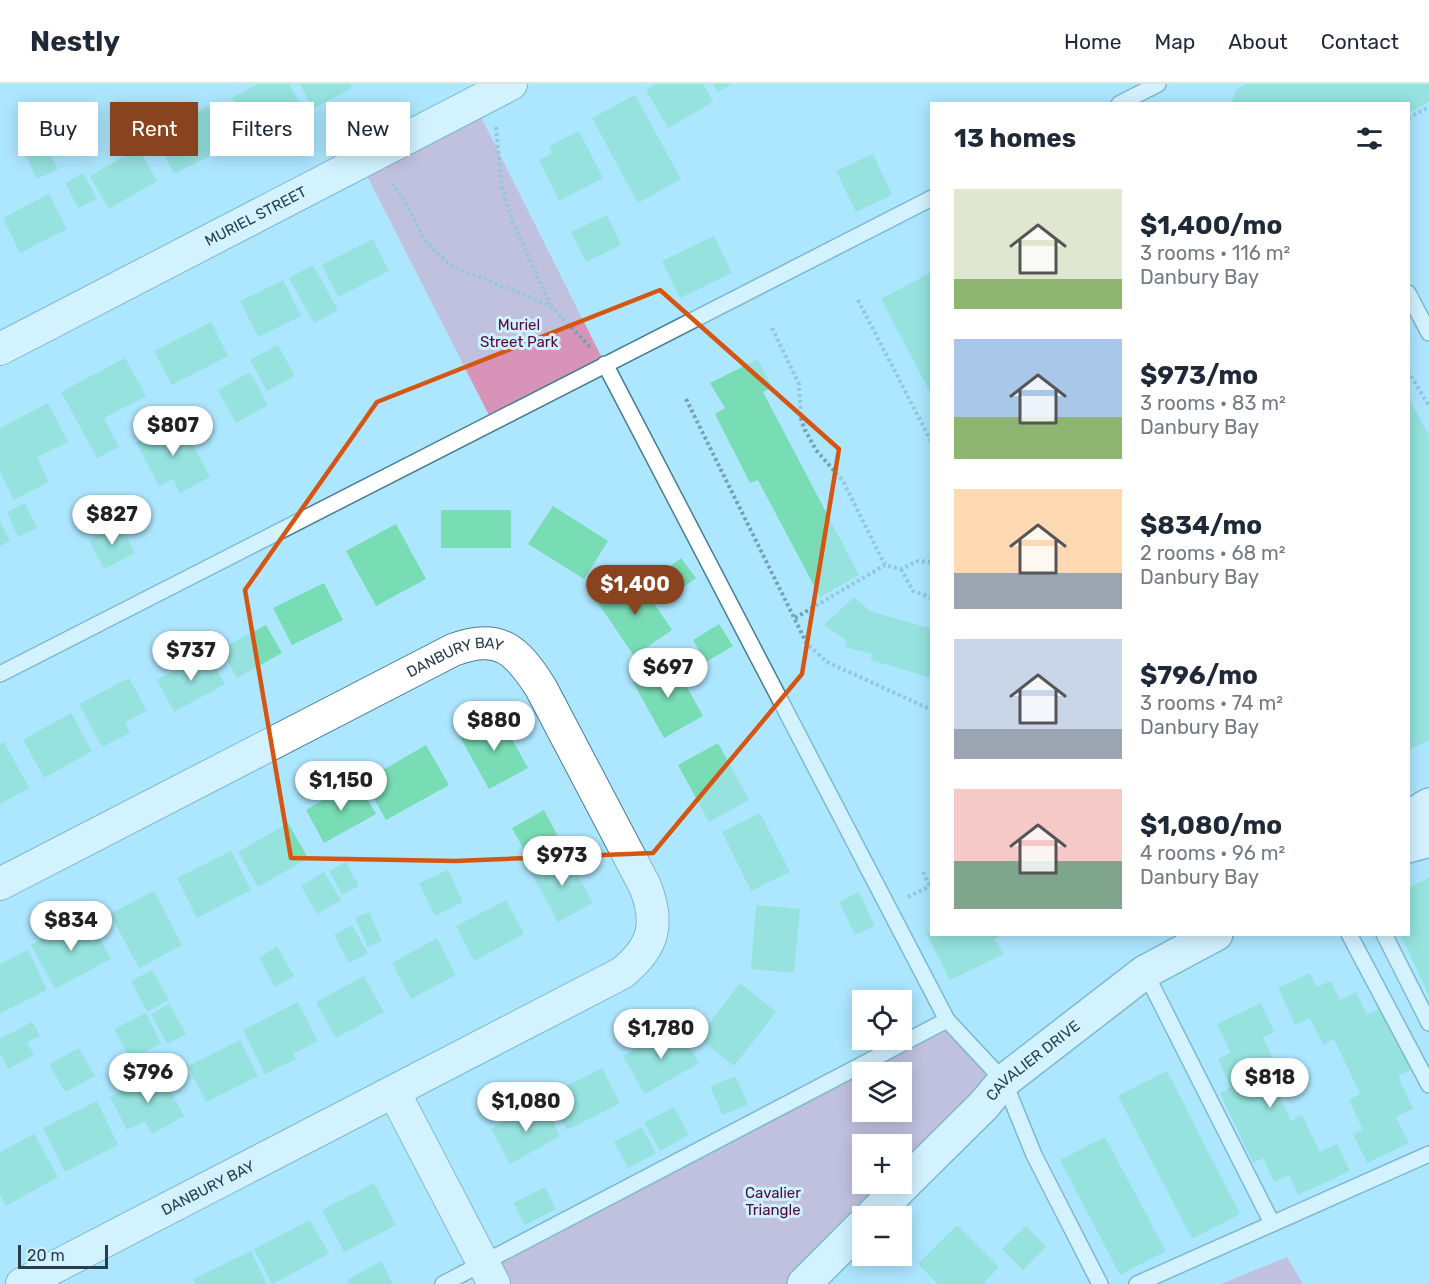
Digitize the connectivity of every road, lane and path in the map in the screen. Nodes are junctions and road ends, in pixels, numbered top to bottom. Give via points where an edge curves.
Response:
1 (511, 84) edge
2 (1158, 84) edge
3 (1123, 102) edge
4 (1429, 107) edge
5 (1410, 117) edge
6 (496, 127) dead end
7 (392, 183) dead end
8 (930, 199) edge
9 (1410, 297) edge
10 (858, 300) dead end
11 (550, 305) junction
12 (772, 328) dead end
13 (1429, 333) edge
14 (0, 348) edge
15 (603, 364) junction
16 (1410, 374) edge
17 (686, 399) dead end
18 (1429, 406) edge
19 (930, 439) edge
20 (930, 562) edge
21 (885, 565) junction
22 (901, 569) junction
23 (930, 597) edge
24 (795, 618) junction
25 (0, 674) edge
26 (930, 709) edge
27 (1429, 805) edge
28 (1410, 817) edge
29 (1429, 840) edge
30 (1410, 845) edge
31 (923, 872) dead end
32 (0, 884) edge
33 (930, 886) edge
34 (1212, 936) edge
35 (1350, 936) edge
36 (1385, 936) edge
37 (1145, 972) junction
38 (947, 1020) junction
39 (1429, 1023) edge
40 (1004, 1081) junction
41 (1429, 1085) edge
42 (394, 1092) junction
43 (1429, 1154) edge
44 (882, 1206) edge
45 (1272, 1223) junction
46 (852, 1236) edge
47 (488, 1274) edge
48 (22, 1284) edge
49 (443, 1284) edge
50 (804, 1284) edge
51 (1101, 1284) edge
52 (1137, 1284) edge

1 - 14 street, MURIEL STREET
2 - 3 lane
4 - 5 path
6 - 11 path via 502,188
7 - 11 path via 423,238 451,266
8 - 15 lane
9 - 13 lane
10 - 19 path
11 - 15 path
12 - 21 path via 799,384 805,430 816,450 843,481
15 - 25 lane
15 - 38 lane
16 - 18 path
17 - 24 path
20 - 22 path via 918,561
21 - 22 path
21 - 24 path
22 - 23 path via 909,587
24 - 26 path via 807,645 827,662
27 - 28 street
29 - 30 street
31 - 33 path
32 - 42 street, DANBURY BAY via 453,650 482,641 510,651 525,663 541,688 645,886 652,903 652,933 636,961 622,973
34 - 37 street, CAVALIER DRIVE
35 - 41 lane
36 - 39 lane
37 - 40 street, CAVALIER DRIVE
37 - 45 lane
38 - 40 lane
38 - 47 lane
40 - 44 street, CAVALIER DRIVE
40 - 51 lane via 1034,1155
42 - 47 street
42 - 48 street, DANBURY BAY
43 - 45 lane
45 - 52 lane
46 - 50 street
47 - 49 lane

